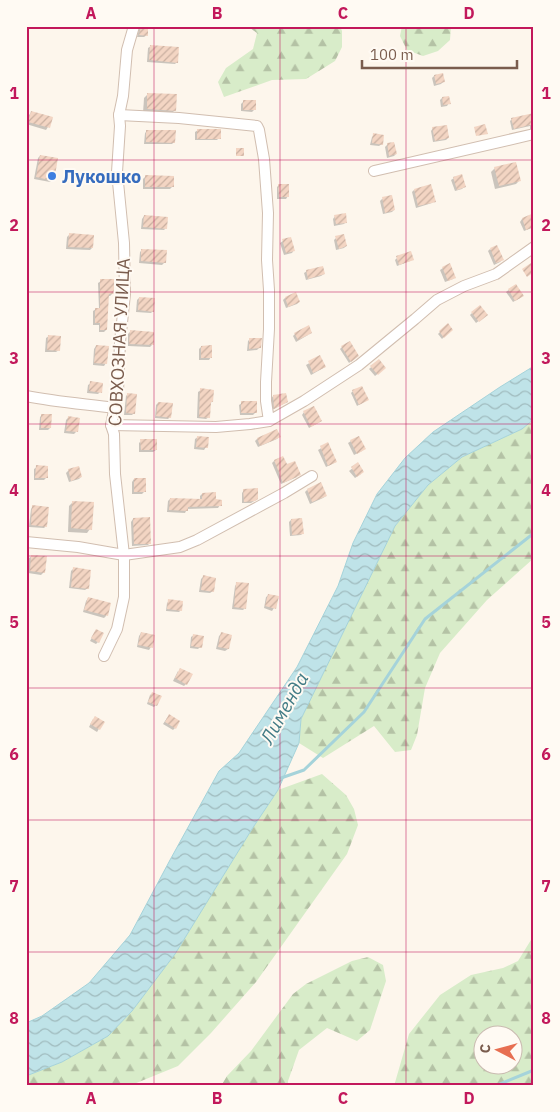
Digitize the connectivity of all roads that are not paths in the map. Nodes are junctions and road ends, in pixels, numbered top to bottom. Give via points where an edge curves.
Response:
1 (134, 26) edge
2 (119, 115) junction
3 (534, 134) edge
4 (374, 171) dead end
5 (534, 247) edge
6 (26, 396) edge
7 (115, 408) junction
8 (269, 421) junction
9 (111, 424) junction
10 (312, 476) dead end
11 (26, 542) edge
12 (124, 555) junction
13 (104, 656) dead end

1 - 2 street, СОВХОЗНАЯ УЛИЦА
2 - 7 street, СОВХОЗНАЯ УЛИЦА via 117,172 125,294
2 - 8 street via 257,126 260,130 268,213 266,401
3 - 4 street
5 - 8 street via 496,274 437,300 359,365
6 - 7 street
7 - 9 street, СОВХОЗНАЯ УЛИЦА
8 - 9 street via 216,427
9 - 12 street, СОВХОЗНАЯ УЛИЦА
10 - 12 street via 197,540 180,547
11 - 12 street
12 - 13 street, СОВХОЗНАЯ УЛИЦА via 124,597 117,629

